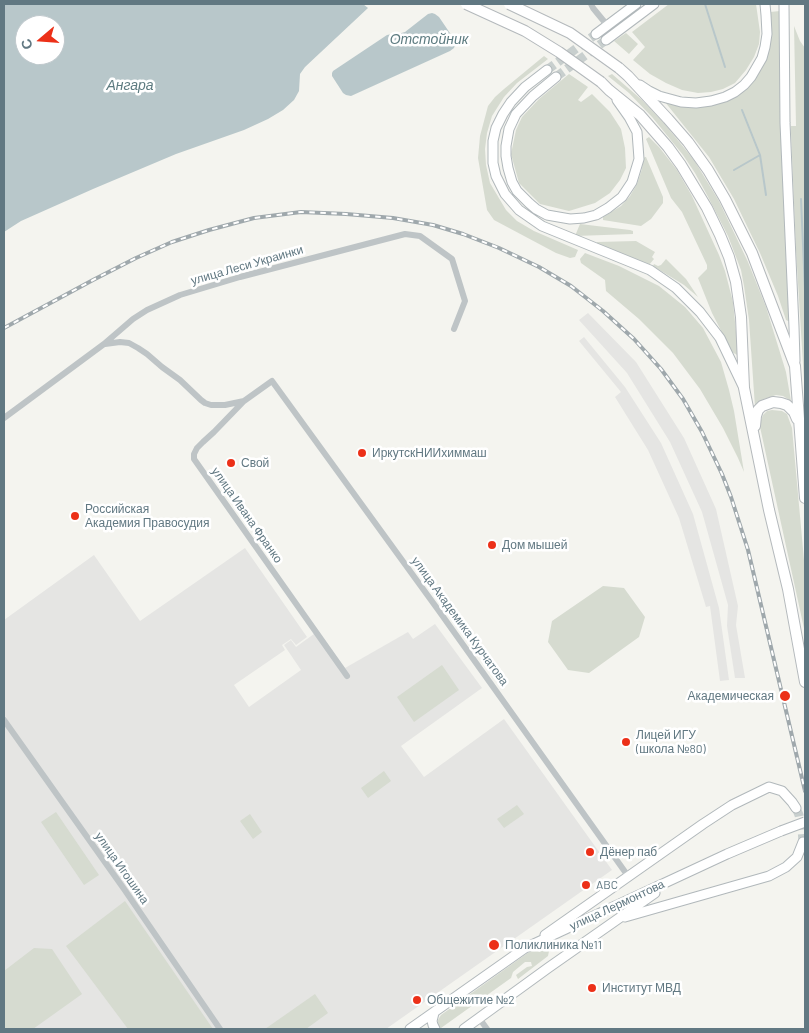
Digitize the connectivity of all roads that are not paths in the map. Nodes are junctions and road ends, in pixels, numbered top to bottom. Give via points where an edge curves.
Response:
1 (466, 4) edge
2 (509, 4) edge
3 (591, 4) edge
4 (636, 4) edge
5 (654, 4) edge
6 (765, 4) edge
7 (784, 4) edge
8 (608, 25) junction
9 (596, 34) tunnel mouth
10 (606, 40) tunnel mouth
11 (546, 70) tunnel mouth
12 (628, 76) junction
13 (556, 77) tunnel mouth
14 (609, 90) junction
15 (454, 329) dead end
16 (104, 344) junction
17 (795, 366) junction
18 (272, 381) joint
19 (744, 388) junction
20 (244, 401) junction
21 (4, 418) edge
22 (798, 422) junction
23 (756, 442) junction
24 (805, 498) edge
25 (347, 676) dead end
26 (805, 682) edge
27 (4, 720) edge
28 (796, 808) tunnel mouth
29 (805, 822) edge
30 (803, 842) dead end
31 (701, 866) junction
32 (628, 876) junction
33 (613, 922) junction
34 (525, 948) junction
35 (434, 1013) junction
36 (479, 1018) junction
37 (220, 1029) edge
38 (410, 1029) edge
39 (435, 1029) edge
40 (464, 1029) edge
41 (487, 1029) edge

1 - 14 main road, bridge via 525,31
2 - 12 main road, bridge via 570,33
3 - 8 street
4 - 8 main road
5 - 10 main road
6 - 12 main road via 767,34 762,58 751,77 730,95 703,102 676,101 649,91
7 - 17 main road via 785,123
8 - 9 main road
11 - 19 main road via 511,102 496,128 493,163 505,194 519,210 542,226 650,270 676,288 720,338
12 - 17 main road via 688,142 708,170 752,253
13 - 14 main road via 516,114 505,151 517,190 532,206 552,216 575,219 596,215 622,197 636,174 639,159 637,132
14 - 19 main road via 640,115 668,148 714,223 729,257 738,294
15 - 16 street, улица Леси Украинки via 465,301 452,259 420,236 405,234 180,295 133,319
16 - 20 street via 129,343 138,348 201,400 212,405
16 - 21 street, улица Леси Украинки
17 - 22 main road
18 - 20 street, улица Ивана Франко
18 - 32 street, улица Академика Курчатова
19 - 23 main road
20 - 25 street, улица Ивана Франко via 197,448 194,459
22 - 23 main road via 794,412 785,404 775,402 762,406 755,418
22 - 24 main road
23 - 26 main road
27 - 37 street, улица Игошина
28 - 32 main road via 782,791 769,788 703,824
29 - 31 main road, улица Лермонтова, bridge
30 - 33 main road via 797,857 769,876
31 - 33 main road, улица Лермонтова
31 - 34 main road, улица Лермонтова
32 - 34 main road
33 - 36 main road, улица Лермонтова
34 - 35 main road, улица Лермонтова
35 - 38 main road, улица Лермонтова
35 - 39 main road
36 - 40 main road, улица Лермонтова
36 - 41 street

